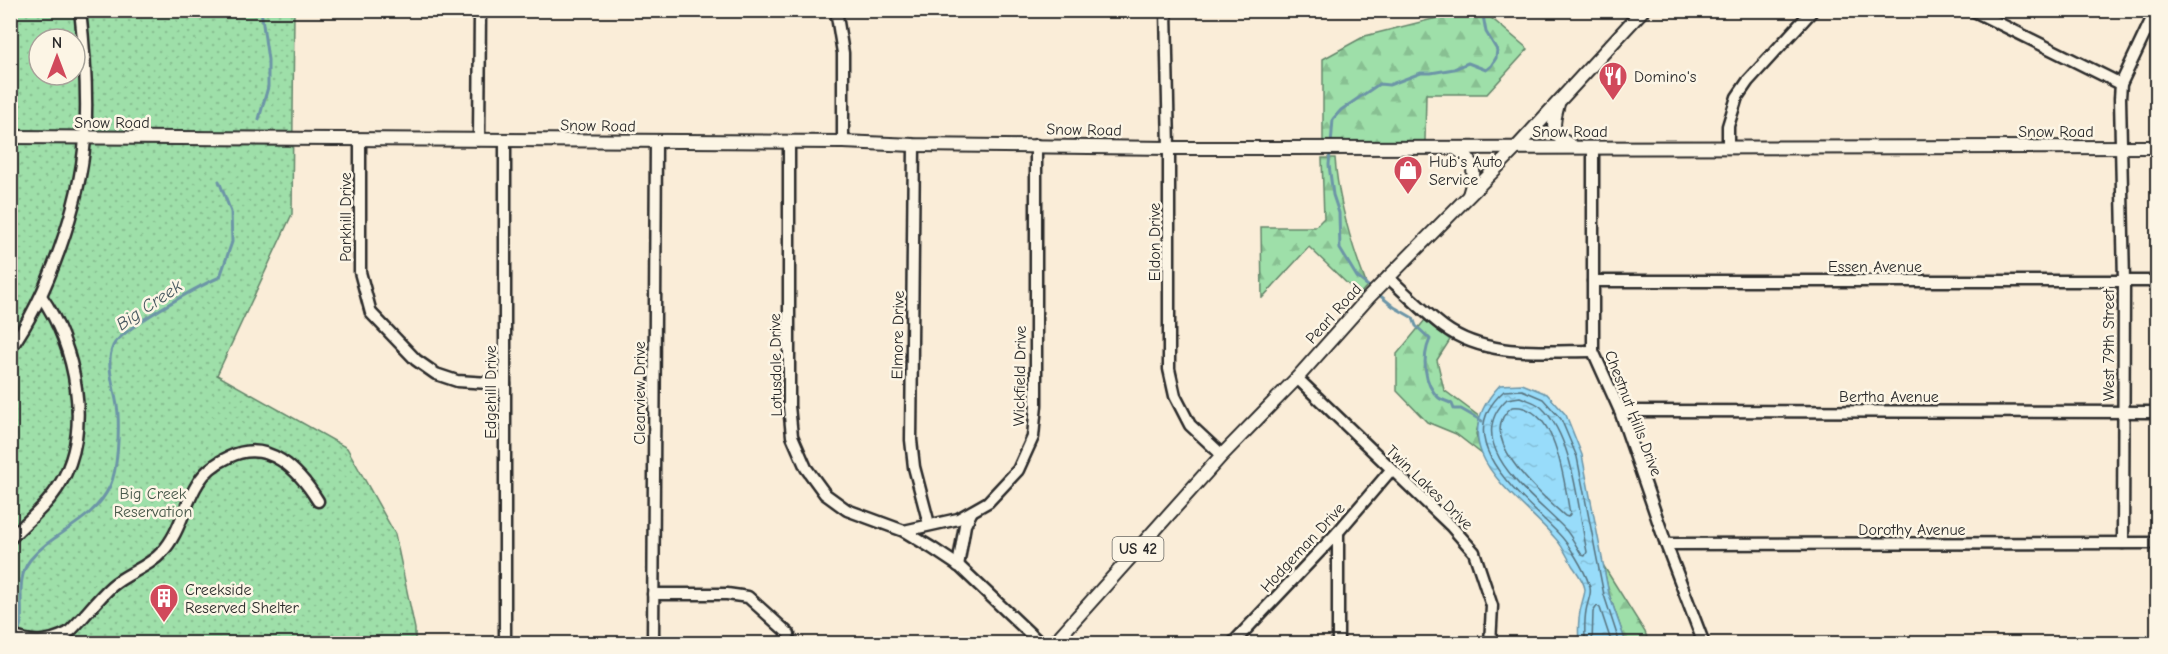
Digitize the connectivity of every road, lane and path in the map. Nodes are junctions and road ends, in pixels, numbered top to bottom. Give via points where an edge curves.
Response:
1 (80, 10) edge
2 (480, 10) edge
3 (836, 10) edge
4 (1166, 10) edge
5 (1643, 10) edge
6 (1814, 10) edge
7 (1972, 10) edge
8 (2156, 10) edge
9 (2121, 84) junction
10 (1558, 102) junction
11 (10, 137) edge
12 (85, 139) junction
13 (360, 140) junction
14 (479, 140) junction
15 (505, 140) junction
16 (656, 142) junction
17 (789, 142) junction
18 (843, 142) junction
19 (914, 145) junction
20 (1035, 145) junction
21 (1573, 147) junction
22 (1593, 147) junction
23 (1728, 147) junction
24 (2122, 147) junction
25 (2157, 147) edge
26 (1169, 148) junction
27 (1455, 148) junction
28 (1516, 148) junction
29 (1469, 196) junction
30 (1388, 277) junction
31 (1593, 281) junction
32 (2157, 281) edge
33 (2124, 282) junction
34 (41, 296) junction
35 (10, 349) edge
36 (1593, 351) junction
37 (1297, 378) junction
38 (505, 384) junction
39 (1620, 411) junction
40 (2123, 412) junction
41 (2157, 412) edge
42 (1222, 455) junction
43 (1391, 470) junction
44 (318, 501) dead end
45 (971, 513) junction
46 (929, 524) junction
47 (904, 531) junction
48 (1338, 532) junction
49 (10, 539) edge
50 (2123, 543) junction
51 (2157, 543) edge
52 (1666, 544) junction
53 (958, 566) junction
54 (653, 594) junction
55 (789, 634) dead end
56 (10, 635) edge
57 (39, 643) edge
58 (505, 644) edge
59 (653, 644) edge
60 (1041, 644) edge
61 (1053, 644) edge
62 (1232, 644) edge
63 (1338, 644) edge
64 (1490, 644) edge
65 (1704, 644) edge

1 - 12 street via 85,52
2 - 14 street
3 - 18 street via 843,52
4 - 26 street, Eldon Drive
5 - 10 main road, Pearl Road / US 42
6 - 23 street via 1737,97 1728,126
7 - 9 street
8 - 9 street
9 - 24 street, West 79th Street
10 - 21 main road via 1553,120 1556,135
10 - 28 main road, Pearl Road / US 42
11 - 12 main road, Snow Road
12 - 13 main road, Snow Road
12 - 34 street via 72,207
13 - 14 main road, Snow Road
13 - 38 street, Parkhill Drive via 360,272 371,313 416,360 436,374 457,381
14 - 15 main road, Snow Road
15 - 16 main road, Snow Road
15 - 38 street, Edgehill Drive
16 - 17 main road, Snow Road
16 - 54 street, Clearview Drive
17 - 18 main road, Snow Road
17 - 47 street, Lotusdale Drive via 792,436 825,494 847,510
18 - 19 main road, Snow Road
19 - 20 main road, Snow Road
19 - 46 street, Elmore Drive via 911,440
20 - 26 main road, Snow Road
20 - 45 street, Wickfield Drive via 1033,437 1018,470 988,502
21 - 22 main road, Snow Road
21 - 28 main road, Snow Road
22 - 23 main road, Snow Road
22 - 31 street, Chestnut Hills Drive
23 - 24 main road, Snow Road
24 - 25 main road, Snow Road
24 - 33 street, West 79th Street
26 - 27 main road, Snow Road
26 - 42 street, Eldon Drive via 1169,369 1175,396 1190,425
27 - 28 main road, Snow Road
27 - 29 main road via 1472,164 1474,176
28 - 29 main road, Pearl Road / US 42
29 - 30 main road, Pearl Road / US 42
30 - 36 street via 1445,328 1474,343 1516,351
30 - 37 main road, Pearl Road / US 42
31 - 33 street, Essen Avenue
31 - 36 street, Chestnut Hills Drive
32 - 33 street, Essen Avenue
33 - 40 street, West 79th Street
34 - 35 street
34 - 49 street via 57,321 72,365 78,404 76,442 68,470 55,493
36 - 39 street, Chestnut Hills Drive
37 - 42 main road, Pearl Road / US 42
37 - 43 street, Twin Lakes Drive
38 - 58 street, Edgehill Drive
39 - 40 street, Bertha Avenue
39 - 52 street, Chestnut Hills Drive
40 - 41 street, Bertha Avenue
40 - 50 street, West 79th Street
42 - 61 main road, Pearl Road / US 42
43 - 48 street, Hodgeman Drive
43 - 64 street, Twin Lakes Drive via 1474,552 1492,606
44 - 57 street via 295,470 272,455 245,452 221,461 199,481 176,530 159,555 113,586 68,633
45 - 46 street, Wickfield Drive
45 - 53 street
46 - 47 street, Wickfield Drive
47 - 53 street, Lotusdale Drive
48 - 62 street, Hodgeman Drive
48 - 63 street
50 - 51 street, Dorothy Avenue
50 - 52 street, Dorothy Avenue
52 - 65 street, Chestnut Hills Drive
53 - 60 street, Lotusdale Drive
54 - 55 street via 748,597
54 - 59 street, Clearview Drive
56 - 57 street

